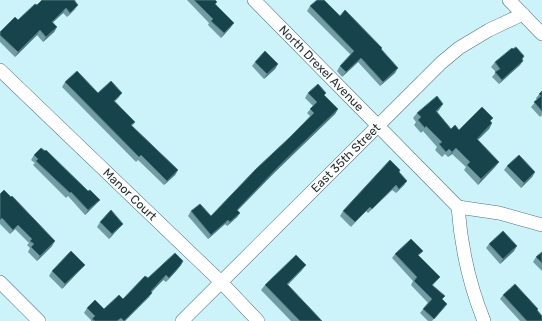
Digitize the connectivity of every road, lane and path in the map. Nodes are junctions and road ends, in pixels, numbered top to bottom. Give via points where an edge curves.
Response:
1 (254, 0) edge
2 (509, 0) edge
3 (523, 14) junction
4 (542, 34) edge
5 (0, 70) edge
6 (378, 125) junction
7 (458, 207) junction
8 (542, 225) edge
9 (0, 282) edge
10 (221, 282) junction
11 (39, 321) edge
12 (182, 321) edge
13 (258, 321) edge
14 (484, 321) edge

1 - 6 street, North Drexel Avenue
2 - 3 street
3 - 4 street
3 - 6 street, East 35th Street via 489,30 460,48 441,63
5 - 10 street, Manor Court
6 - 7 street, North Drexel Avenue
6 - 10 street, East 35th Street
7 - 8 street via 499,212
7 - 14 street via 465,261 473,293
9 - 11 street
10 - 12 street, East 35th Street
10 - 13 street, Manor Court

